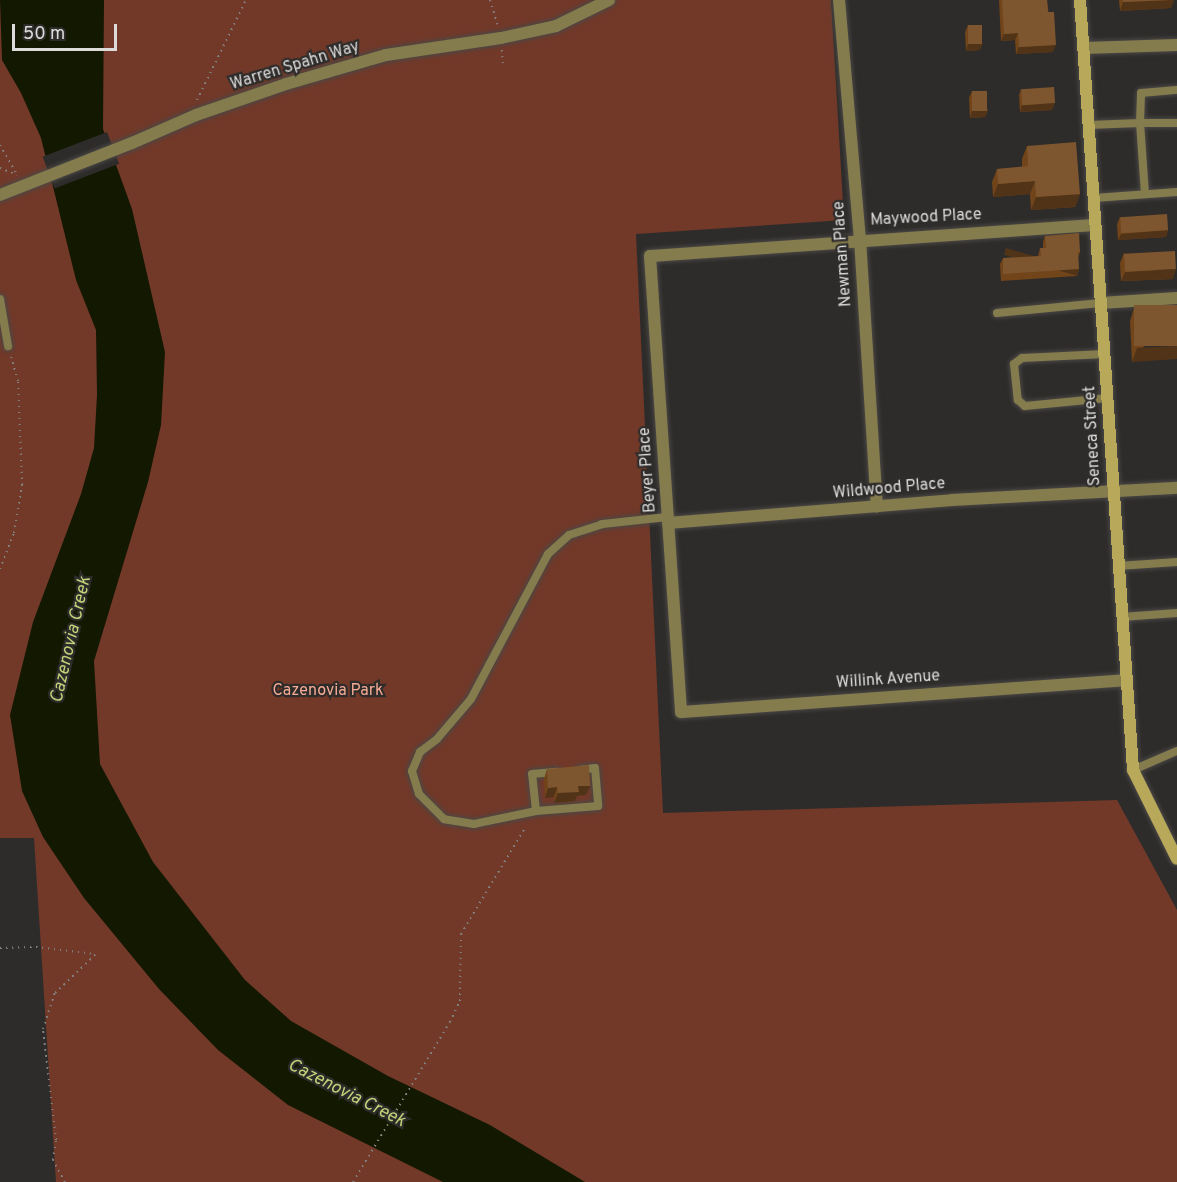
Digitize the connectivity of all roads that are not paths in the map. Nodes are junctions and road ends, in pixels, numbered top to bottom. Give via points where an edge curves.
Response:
1 (609, 0) edge
2 (839, 0) edge
3 (1080, 0) edge
4 (1177, 45) edge
5 (1084, 48) junction
6 (1177, 90) edge
7 (1140, 123) junction
8 (1177, 123) edge
9 (1089, 126) junction
10 (1177, 192) edge
11 (1145, 194) junction
12 (0, 195) edge
13 (1094, 198) junction
14 (1095, 225) junction
15 (860, 239) junction
16 (650, 256) joint
17 (1177, 298) edge
18 (0, 299) edge
19 (1101, 303) junction
20 (997, 313) dead end
21 (8, 346) road end
22 (1105, 354) junction
23 (1108, 398) junction
24 (1177, 488) edge
25 (1113, 491) junction
26 (877, 506) junction
27 (668, 520) junction
28 (1177, 562) edge
29 (1118, 566) junction
30 (1177, 613) edge
31 (1121, 617) junction
32 (1126, 680) junction
33 (679, 683) joint
34 (1177, 751) edge
35 (574, 770) edge
36 (1132, 770) junction
37 (563, 771) edge
38 (536, 811) junction
39 (1177, 859) edge

1 - 12 street, Warren Spahn Way via 556,26 386,55 337,69 196,115
2 - 15 street, Newman Place
3 - 5 main road, Seneca Street
4 - 5 street
5 - 9 main road, Seneca Street
6 - 7 lane via 1141,93
7 - 8 lane
7 - 9 lane
7 - 11 lane
9 - 13 main road, Seneca Street
10 - 11 lane
11 - 13 lane
13 - 14 main road, Seneca Street
14 - 15 street, Maywood Place
14 - 19 main road, Seneca Street
15 - 16 street, Maywood Place
15 - 26 street, Newman Place
16 - 27 street, Beyer Place
17 - 19 street
18 - 21 lane
19 - 20 lane
19 - 22 main road, Seneca Street
22 - 23 main road, Seneca Street
22 - 23 lane via 1017,360 1014,364 1018,400 1024,406
23 - 25 main road, Seneca Street
24 - 25 street, Wildwood Place
25 - 26 street, Wildwood Place
25 - 29 main road, Seneca Street
26 - 27 street, Wildwood Place
27 - 33 street, Beyer Place
27 - 38 lane, Wildwood Place via 602,524 568,535 548,554 471,699 437,739 420,752 412,771 419,794 444,819 474,824
28 - 29 lane
29 - 31 main road, Seneca Street
30 - 31 lane
31 - 32 main road, Seneca Street
32 - 33 street, Willink Avenue via 681,712
32 - 36 main road, Seneca Street
34 - 36 lane
35 - 38 lane via 595,768 598,806
36 - 39 main road, Seneca Street
37 - 38 lane via 532,774

